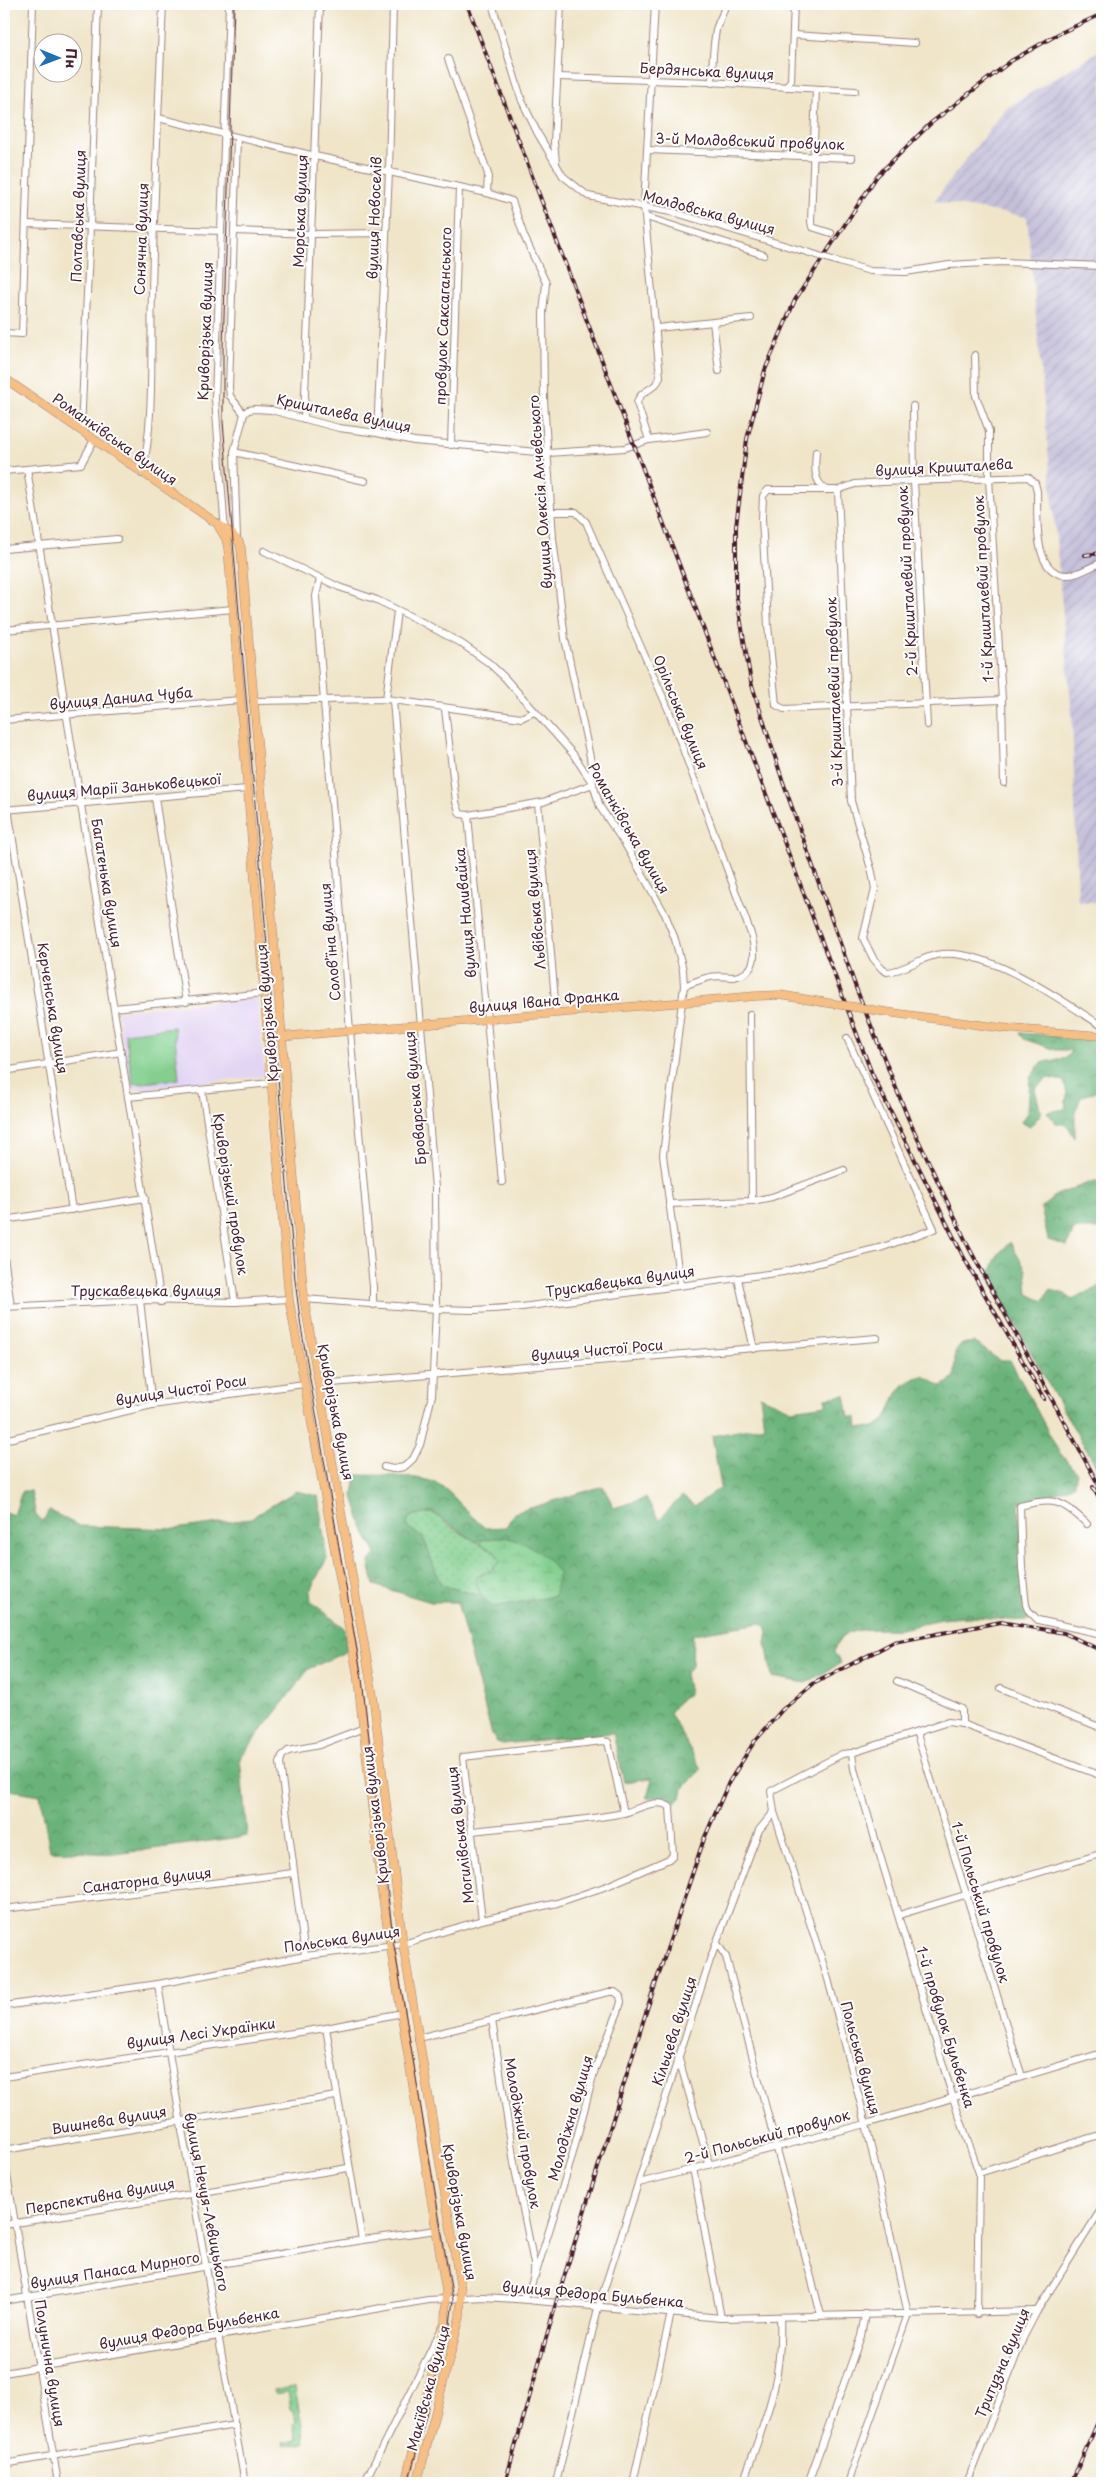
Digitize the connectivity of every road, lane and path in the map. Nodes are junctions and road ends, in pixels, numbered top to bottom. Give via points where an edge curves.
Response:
1 (33, 4) edge
2 (98, 4) edge
3 (163, 4) edge
4 (229, 4) edge
5 (320, 4) edge
6 (393, 4) edge
7 (492, 4) edge
8 (561, 4) edge
9 (655, 4) edge
10 (725, 4) edge
11 (794, 4) edge
12 (794, 34) junction
13 (915, 43) dead end
14 (448, 59) dead end
15 (558, 77) junction
16 (652, 80) junction
17 (792, 80) junction
18 (712, 82) junction
19 (786, 87) junction
20 (794, 87) junction
21 (816, 89) junction
22 (855, 91) dead end
23 (158, 118) junction
24 (225, 135) junction
25 (237, 138) junction
26 (648, 150) junction
27 (314, 156) junction
28 (812, 156) junction
29 (852, 158) dead end
30 (556, 164) junction
31 (389, 172) junction
32 (459, 187) junction
33 (487, 193) junction
34 (644, 206) junction
35 (646, 217) junction
36 (26, 224) junction
37 (90, 226) junction
38 (154, 229) junction
39 (221, 231) junction
40 (234, 231) junction
41 (386, 233) junction
42 (831, 233) dead end
43 (312, 234) junction
44 (764, 255) dead end
45 (1102, 266) edge
46 (750, 318) dead end
47 (713, 322) junction
48 (656, 328) junction
49 (4, 333) edge
50 (975, 355) dead end
51 (719, 372) dead end
52 (4, 378) edge
53 (913, 406) dead end
54 (244, 414) junction
55 (304, 419) junction
56 (80, 430) junction
57 (707, 432) dead end
58 (377, 433) junction
59 (94, 440) junction
60 (649, 440) junction
61 (451, 445) junction
62 (234, 452) junction
63 (816, 452) dead end
64 (548, 453) junction
65 (27, 469) junction
66 (4, 471) edge
67 (142, 474) junction
68 (989, 478) junction
69 (365, 481) dead end
70 (914, 481) junction
71 (824, 488) junction
72 (838, 490) junction
73 (552, 512) junction
74 (213, 520) junction
75 (225, 529) junction
76 (226, 538) junction
77 (237, 538) junction
78 (117, 539) dead end
79 (40, 546) junction
80 (4, 549) edge
81 (264, 551) dead end
82 (1102, 563) edge
83 (320, 578) junction
84 (233, 609) junction
85 (397, 611) junction
86 (52, 626) junction
87 (4, 630) edge
88 (324, 699) junction
89 (386, 699) junction
90 (240, 700) junction
91 (253, 700) junction
92 (1002, 700) junction
93 (394, 701) junction
94 (926, 703) junction
95 (848, 706) junction
96 (445, 709) junction
97 (534, 712) junction
98 (67, 715) junction
99 (4, 720) edge
100 (927, 725) dead end
101 (1004, 783) dead end
102 (593, 784) junction
103 (247, 789) junction
104 (155, 798) junction
105 (538, 803) junction
106 (81, 804) junction
107 (6, 810) edge
108 (468, 815) junction
109 (684, 986) junction
110 (264, 993) junction
111 (186, 1002) junction
112 (681, 1002) junction
113 (114, 1008) junction
114 (556, 1012) junction
115 (750, 1014) dead end
116 (487, 1018) junction
117 (422, 1023) junction
118 (1102, 1026) edge
119 (350, 1031) junction
120 (281, 1036) junction
121 (1102, 1036) edge
122 (267, 1038) junction
123 (847, 1038) dead end
124 (121, 1052) junction
125 (49, 1064) junction
126 (4, 1071) edge
127 (271, 1082) junction
128 (202, 1090) junction
129 (128, 1097) junction
130 (844, 1170) dead end
131 (502, 1182) dead end
132 (145, 1198) junction
133 (752, 1201) junction
134 (669, 1204) junction
135 (72, 1210) junction
136 (4, 1220) edge
137 (4, 1256) edge
138 (738, 1279) junction
139 (680, 1284) junction
140 (289, 1299) junction
141 (304, 1299) junction
142 (140, 1300) junction
143 (161, 1302) junction
144 (235, 1302) junction
145 (373, 1305) junction
146 (7, 1306) edge
147 (436, 1309) junction
148 (877, 1338) dead end
149 (754, 1349) junction
150 (434, 1375) junction
151 (304, 1384) junction
152 (319, 1384) junction
153 (152, 1404) junction
154 (4, 1440) edge
155 (384, 1467) dead end
156 (1087, 1524) dead end
157 (1102, 1634) edge
158 (897, 1681) dead end
159 (1000, 1688) dead end
160 (962, 1724) junction
161 (364, 1728) junction
162 (1102, 1728) edge
163 (917, 1734) junction
164 (852, 1753) junction
165 (1102, 1776) edge
166 (774, 1812) junction
167 (624, 1813) junction
168 (763, 1826) junction
169 (779, 1830) junction
170 (473, 1831) junction
171 (1102, 1853) edge
172 (293, 1873) junction
173 (966, 1895) junction
174 (4, 1909) edge
175 (899, 1916) junction
176 (482, 1920) junction
177 (717, 1943) junction
178 (403, 1944) junction
179 (390, 1946) junction
180 (305, 1956) junction
181 (158, 1984) junction
182 (4, 2006) edge
183 (402, 2013) junction
184 (492, 2020) junction
185 (326, 2028) junction
186 (418, 2038) junction
187 (168, 2051) junction
188 (1102, 2053) edge
189 (679, 2058) junction
190 (4, 2077) edge
191 (1022, 2077) junction
192 (336, 2096) junction
193 (953, 2098) junction
194 (179, 2122) junction
195 (866, 2124) junction
196 (1102, 2134) edge
197 (777, 2146) junction
198 (4, 2150) edge
199 (4, 2158) edge
200 (709, 2164) junction
201 (348, 2168) junction
202 (693, 2168) junction
203 (979, 2173) junction
204 (639, 2183) junction
205 (193, 2193) junction
206 (1102, 2208) edge
207 (15, 2223) junction
208 (4, 2225) edge
209 (437, 2230) junction
210 (362, 2240) junction
211 (208, 2268) junction
212 (535, 2276) junction
213 (27, 2297) junction
214 (461, 2299) junction
215 (516, 2299) junction
216 (446, 2300) junction
217 (4, 2301) edge
218 (598, 2308) junction
219 (1037, 2311) junction
220 (671, 2313) junction
221 (865, 2314) junction
222 (908, 2314) junction
223 (977, 2314) junction
224 (821, 2315) junction
225 (780, 2317) junction
226 (721, 2318) junction
227 (445, 2322) junction
228 (218, 2336) junction
229 (38, 2367) junction
230 (4, 2373) edge
231 (235, 2425) junction
232 (53, 2455) junction
233 (4, 2464) edge
234 (408, 2470) junction
235 (420, 2473) junction
236 (58, 2483) edge
237 (245, 2483) edge
238 (364, 2483) edge
239 (405, 2483) edge
240 (417, 2483) edge
241 (556, 2483) edge
242 (633, 2483) edge
243 (743, 2483) edge
244 (808, 2483) edge
245 (848, 2483) edge
246 (967, 2483) edge

1 - 36 street
2 - 37 street, Полтавська вулиця
3 - 23 street, Сонячна вулиця
4 - 24 street, Криворізька вулиця
5 - 27 street, Морська вулиця
6 - 31 street, вулиця Новоселів
7 - 30 street, Молдовська вулиця via 522,101
8 - 15 street
9 - 16 street
10 - 18 street via 716,31
11 - 12 street
12 - 13 street
12 - 17 street
14 - 33 street via 488,174
15 - 16 street, Бердянська вулиця
15 - 30 street
16 - 18 street, Бердянська вулиця
16 - 26 street
17 - 19 street
17 - 20 street
18 - 19 street, Бердянська вулиця
19 - 20 street, Бердянська вулиця
20 - 21 street, Бердянська вулиця
21 - 22 street, Бердянська вулиця
21 - 28 street
23 - 24 street
23 - 38 street, Сонячна вулиця
24 - 25 street
24 - 39 street, Криворізька вулиця
25 - 27 street
25 - 40 street
26 - 28 street, 3-й Молдовський провулок
26 - 34 street
27 - 31 street
27 - 43 street, Морська вулиця
28 - 29 street, 3-й Молдовський провулок
28 - 42 street via 812,228
30 - 34 street, Молдовська вулиця via 563,176 588,196
31 - 32 street
31 - 41 street, вулиця Новоселів
32 - 33 street
32 - 61 street, провулок Саксаганського
33 - 64 street, вулиця Олексія Алчевського via 512,201 546,283 544,400
34 - 35 street
34 - 45 street, Молдовська вулиця, bridge via 870,270 906,272 1003,262
35 - 44 street
35 - 48 street
36 - 37 street
36 - 49 street via 22,334
37 - 38 street
37 - 56 street, Полтавська вулиця
38 - 39 street
38 - 67 street, Сонячна вулиця via 149,422
39 - 75 street, Криворізька вулиця via 215,399
40 - 43 street
40 - 54 street via 229,388 230,396
41 - 43 street
41 - 58 street, вулиця Новоселів
43 - 55 street, Морська вулиця
46 - 47 street
47 - 48 street
47 - 51 street
48 - 60 street via 659,381 643,392 637,403
50 - 68 street, 1-й Кришталевий провулок via 976,396 989,431
52 - 56 main road, Романківська вулиця
53 - 70 street, 2-й Кришталевий провулок
54 - 55 street, Кришталева вулиця via 248,410 263,409
54 - 62 street
55 - 58 street, Кришталева вулиця
56 - 59 main road, Романківська вулиця
57 - 60 street, Кришталева вулиця
58 - 61 street, Кришталева вулиця
59 - 65 street via 81,464
59 - 67 main road, Романківська вулиця
60 - 64 street, Кришталева вулиця via 625,448
61 - 64 street, Кришталева вулиця
62 - 69 street
62 - 77 street
63 - 71 street via 818,483
64 - 73 street, вулиця Олексія Алчевського
65 - 66 street
65 - 79 street, Багатенька вулиця
67 - 74 main road, Романківська вулиця
68 - 70 street, вулиця Кришталева
68 - 82 street, вулиця Кришталева via 1021,476 1035,483 1040,554 1046,566 1067,575
68 - 92 street, 1-й Кришталевий провулок
70 - 72 street, вулиця Кришталева via 855,484
70 - 94 street, 2-й Кришталевий провулок
71 - 72 street, вулиця Кришталева
71 - 95 street, вулиця Кришталева via 768,490 762,504 774,697 776,705 784,709
72 - 95 street, 3-й Кришталевий провулок
73 - 102 street, вулиця Олексія Алчевського via 565,639
73 - 109 street, Орільська вулиця via 576,512 586,522 669,711 756,951 750,968 742,974 710,977
74 - 75 main road
74 - 76 main road
75 - 76 street, Криворізька вулиця
75 - 77 main road
76 - 84 main road, Криворізька вулиця
77 - 91 main road, Криворізька вулиця via 241,548
78 - 79 street
79 - 80 street
79 - 86 street, Багатенька вулиця
81 - 83 street, Романківська вулиця
83 - 85 street, Романківська вулиця
83 - 88 street, Соловʼїна вулиця via 316,596
84 - 86 street
84 - 90 main road, Криворізька вулиця
85 - 89 street
85 - 97 street, Романківська вулиця via 462,644 489,663
86 - 87 street
86 - 98 street, Багатенька вулиця
88 - 89 street
88 - 91 street
88 - 119 street, Соловʼїна вулиця
89 - 93 street
90 - 98 street, вулиця Данила Чуба
90 - 103 main road, Криворізька вулиця
91 - 120 main road, Криворізька вулиця
92 - 94 street
92 - 101 street, 1-й Кришталевий провулок
93 - 96 street
93 - 117 street, Броварська вулиця
94 - 95 street
94 - 100 street, 2-й Кришталевий провулок
95 - 118 street, 3-й Кришталевий провулок via 851,801 875,889 863,938 882,969 892,972 939,954 972,957 1014,973
96 - 97 street via 521,718
96 - 108 street via 456,802 460,814
97 - 102 street, Романківська вулиця via 573,754
98 - 99 street, вулиця Данила Чуба
98 - 106 street, Багатенька вулиця
102 - 105 street
102 - 109 street, Романківська вулиця via 600,807 665,914 675,939
103 - 104 street, вулиця Марії Заньковецької
103 - 110 main road, Криворізька вулиця
104 - 106 street, вулиця Марії Заньковецької
104 - 111 street
105 - 108 street
105 - 114 street, Львівська вулиця
106 - 107 street, вулиця Марії Заньковецької
106 - 113 street, Багатенька вулиця
107 - 125 street, Керченська вулиця
108 - 116 street, вулиця Наливайка
109 - 112 street, Романківська вулиця
110 - 111 street
110 - 122 main road, Криворізька вулиця
111 - 113 street
112 - 114 main road, вулиця Івана Франка
112 - 121 main road, вулиця Івана Франка, bridge via 780,994 995,1027
112 - 134 street, Романківська вулиця via 663,1155
113 - 124 street, Багатенька вулиця
114 - 116 main road, вулиця Івана Франка
115 - 133 street
116 - 117 main road, вулиця Івана Франка
116 - 131 street, вулиця Наливайка
117 - 119 main road, вулиця Івана Франка
117 - 147 street, Броварська вулиця via 435,1188
119 - 120 main road, вулиця Івана Франка
119 - 145 street, Соловʼїна вулиця
120 - 122 main road, вулиця Івана Франка
120 - 141 main road, Криворізька вулиця
122 - 127 main road, Криворізька вулиця
123 - 138 street, Трускавецька вулиця via 934,1230 826,1262
124 - 125 street
124 - 129 street, Багатенька вулиця
125 - 126 street
125 - 135 street, Керченська вулиця
127 - 128 street
127 - 140 main road, Криворізька вулиця
128 - 129 street
128 - 144 street, Криворізький провулок
129 - 132 street, Багатенька вулиця
130 - 133 street via 772,1197
132 - 135 street
132 - 143 street, Багатенька вулиця
133 - 134 street
134 - 139 street, Романківська вулиця
135 - 136 street
137 - 146 street
138 - 139 street, Трускавецька вулиця
138 - 149 street
139 - 147 street, Трускавецька вулиця via 522,1306
140 - 144 street, Трускавецька вулиця
140 - 151 main road, Криворізька вулиця
141 - 145 street, Трускавецька вулиця
141 - 152 main road, Криворізька вулиця
142 - 143 street, Трускавецька вулиця
142 - 146 street, Трускавецька вулиця
142 - 153 street
143 - 144 street, Трускавецька вулиця
145 - 147 street, Трускавецька вулиця
147 - 150 street, Броварська вулиця
148 - 149 street, вулиця Чистої Роси
149 - 150 street, вулиця Чистої Роси
150 - 152 street, вулиця Чистої Роси
150 - 155 street, Броварська вулиця via 420,1445 413,1459 404,1467
151 - 153 street, вулиця Чистої Роси
151 - 161 main road, Криворізька вулиця via 357,1672
152 - 178 main road, Криворізька вулиця via 373,1695
153 - 154 street, вулиця Чистої Роси
156 - 157 street via 1069,1507 1058,1502 1039,1501 1020,1506 1022,1568 1028,1610 1038,1620
158 - 160 street via 962,1709
159 - 162 street
160 - 163 street via 934,1725
160 - 165 street
161 - 172 street via 319,1745 288,1751 282,1756 280,1763
161 - 179 main road, Криворізька вулиця
163 - 164 street
163 - 173 street, 1-й Польський провулок
164 - 166 street via 820,1764 772,1792
164 - 175 street, 1-й провулок Бульбенка via 854,1769
166 - 168 street, Кільцева вулиця
166 - 169 street, Польська вулиця
167 - 170 street
167 - 170 street, Могилівська вулиця via 608,1742 494,1752 463,1756
167 - 176 street, Польська вулиця via 649,1804 665,1803 670,1807 673,1855 558,1903
168 - 169 street
168 - 177 street, Кільцева вулиця
169 - 195 street, Польська вулиця via 828,1979
170 - 176 street, Могилівська вулиця
171 - 173 street
172 - 174 street, Санаторна вулиця
172 - 180 street
173 - 175 street
173 - 191 street, 1-й Польський провулок
175 - 193 street, 1-й провулок Бульбенка
176 - 178 street, Польська вулиця
177 - 189 street, Кільцева вулиця
177 - 197 street via 726,1957
178 - 179 street, Польська вулиця
178 - 186 main road, Криворізька вулиця
179 - 180 street, Польська вулиця
179 - 183 main road, Криворізька вулиця
180 - 181 street, Польська вулиця
181 - 182 street, Польська вулиця
181 - 187 street, вулиця Нечуя-Левицького
183 - 185 street, вулиця Лесі Українки
183 - 209 main road, Криворізька вулиця
184 - 186 street, Молодіжна вулиця
184 - 212 street, Молодіжний провулок
184 - 212 street, Молодіжна вулиця via 609,1992 615,1992 621,2002 595,2069
185 - 187 street, вулиця Лесі Українки
185 - 192 street
186 - 214 main road, Криворізька вулиця
187 - 190 street, вулиця Лесі Українки
187 - 194 street, вулиця Нечуя-Левицького
188 - 191 street, 2-й Польський провулок
189 - 200 street
189 - 204 street, Кільцева вулиця
191 - 193 street, 2-й Польський провулок
192 - 194 street, Вишнева вулиця
192 - 201 street
193 - 195 street, 2-й Польський провулок
193 - 203 street, 1-й провулок Бульбенка
194 - 198 street, Вишнева вулиця
194 - 205 street, вулиця Нечуя-Левицького
195 - 197 street, 2-й Польський провулок
195 - 222 street, Польська вулиця
196 - 203 street
197 - 200 street, 2-й Польський провулок
197 - 224 street
199 - 207 street, Полунична вулиця
200 - 202 street, 2-й Польський провулок
201 - 205 street, Перспективна вулиця
201 - 210 street
202 - 204 street, 2-й Польський провулок
202 - 226 street
203 - 223 street, 1-й провулок Бульбенка
204 - 218 street, Кільцева вулиця
205 - 207 street, Перспективна вулиця
205 - 211 street, вулиця Нечуя-Левицького
206 - 219 street, Тритузна вулиця
207 - 208 street, Перспективна вулиця
207 - 213 street, Полунична вулиця
209 - 210 street, вулиця Панаса Мирного
209 - 216 main road, Криворізька вулиця
210 - 211 street, вулиця Панаса Мирного
211 - 213 street, вулиця Панаса Мирного
211 - 228 street, вулиця Нечуя-Левицького
212 - 215 street via 524,2297
213 - 217 street, вулиця Панаса Мирного
213 - 229 street, Полунична вулиця
214 - 215 street, вулиця Федора Бульбенка
214 - 216 street, вулиця Федора Бульбенка
214 - 235 main road, Макіївська вулиця via 454,2343
215 - 218 street, вулиця Федора Бульбенка
216 - 227 main road, Макіївська вулиця
216 - 228 street, вулиця Федора Бульбенка via 420,2301
218 - 220 street, вулиця Федора Бульбенка
218 - 241 street, Кільцева вулиця
219 - 223 street, вулиця Федора Бульбенка
219 - 246 street, Тритузна вулиця via 1010,2367
220 - 226 street, вулиця Федора Бульбенка
220 - 242 street
221 - 222 street, вулиця Федора Бульбенка
221 - 224 street, вулиця Федора Бульбенка
221 - 244 street via 858,2344
222 - 223 street, вулиця Федора Бульбенка
222 - 245 street
224 - 225 street, вулиця Федора Бульбенка
225 - 226 street, вулиця Федора Бульбенка
225 - 243 street via 779,2368 774,2393
227 - 234 main road, Макіївська вулиця
227 - 238 street
228 - 229 street, вулиця Федора Бульбенка
228 - 231 street, вулиця Нечуя-Левицького
229 - 230 street, вулиця Федора Бульбенка
229 - 232 street, Полунична вулиця
231 - 232 street
231 - 237 street, вулиця Нечуя-Левицького
232 - 233 street
232 - 236 street, Полунична вулиця
234 - 235 street
234 - 239 main road, Макіївська вулиця
235 - 240 main road, Макіївська вулиця

